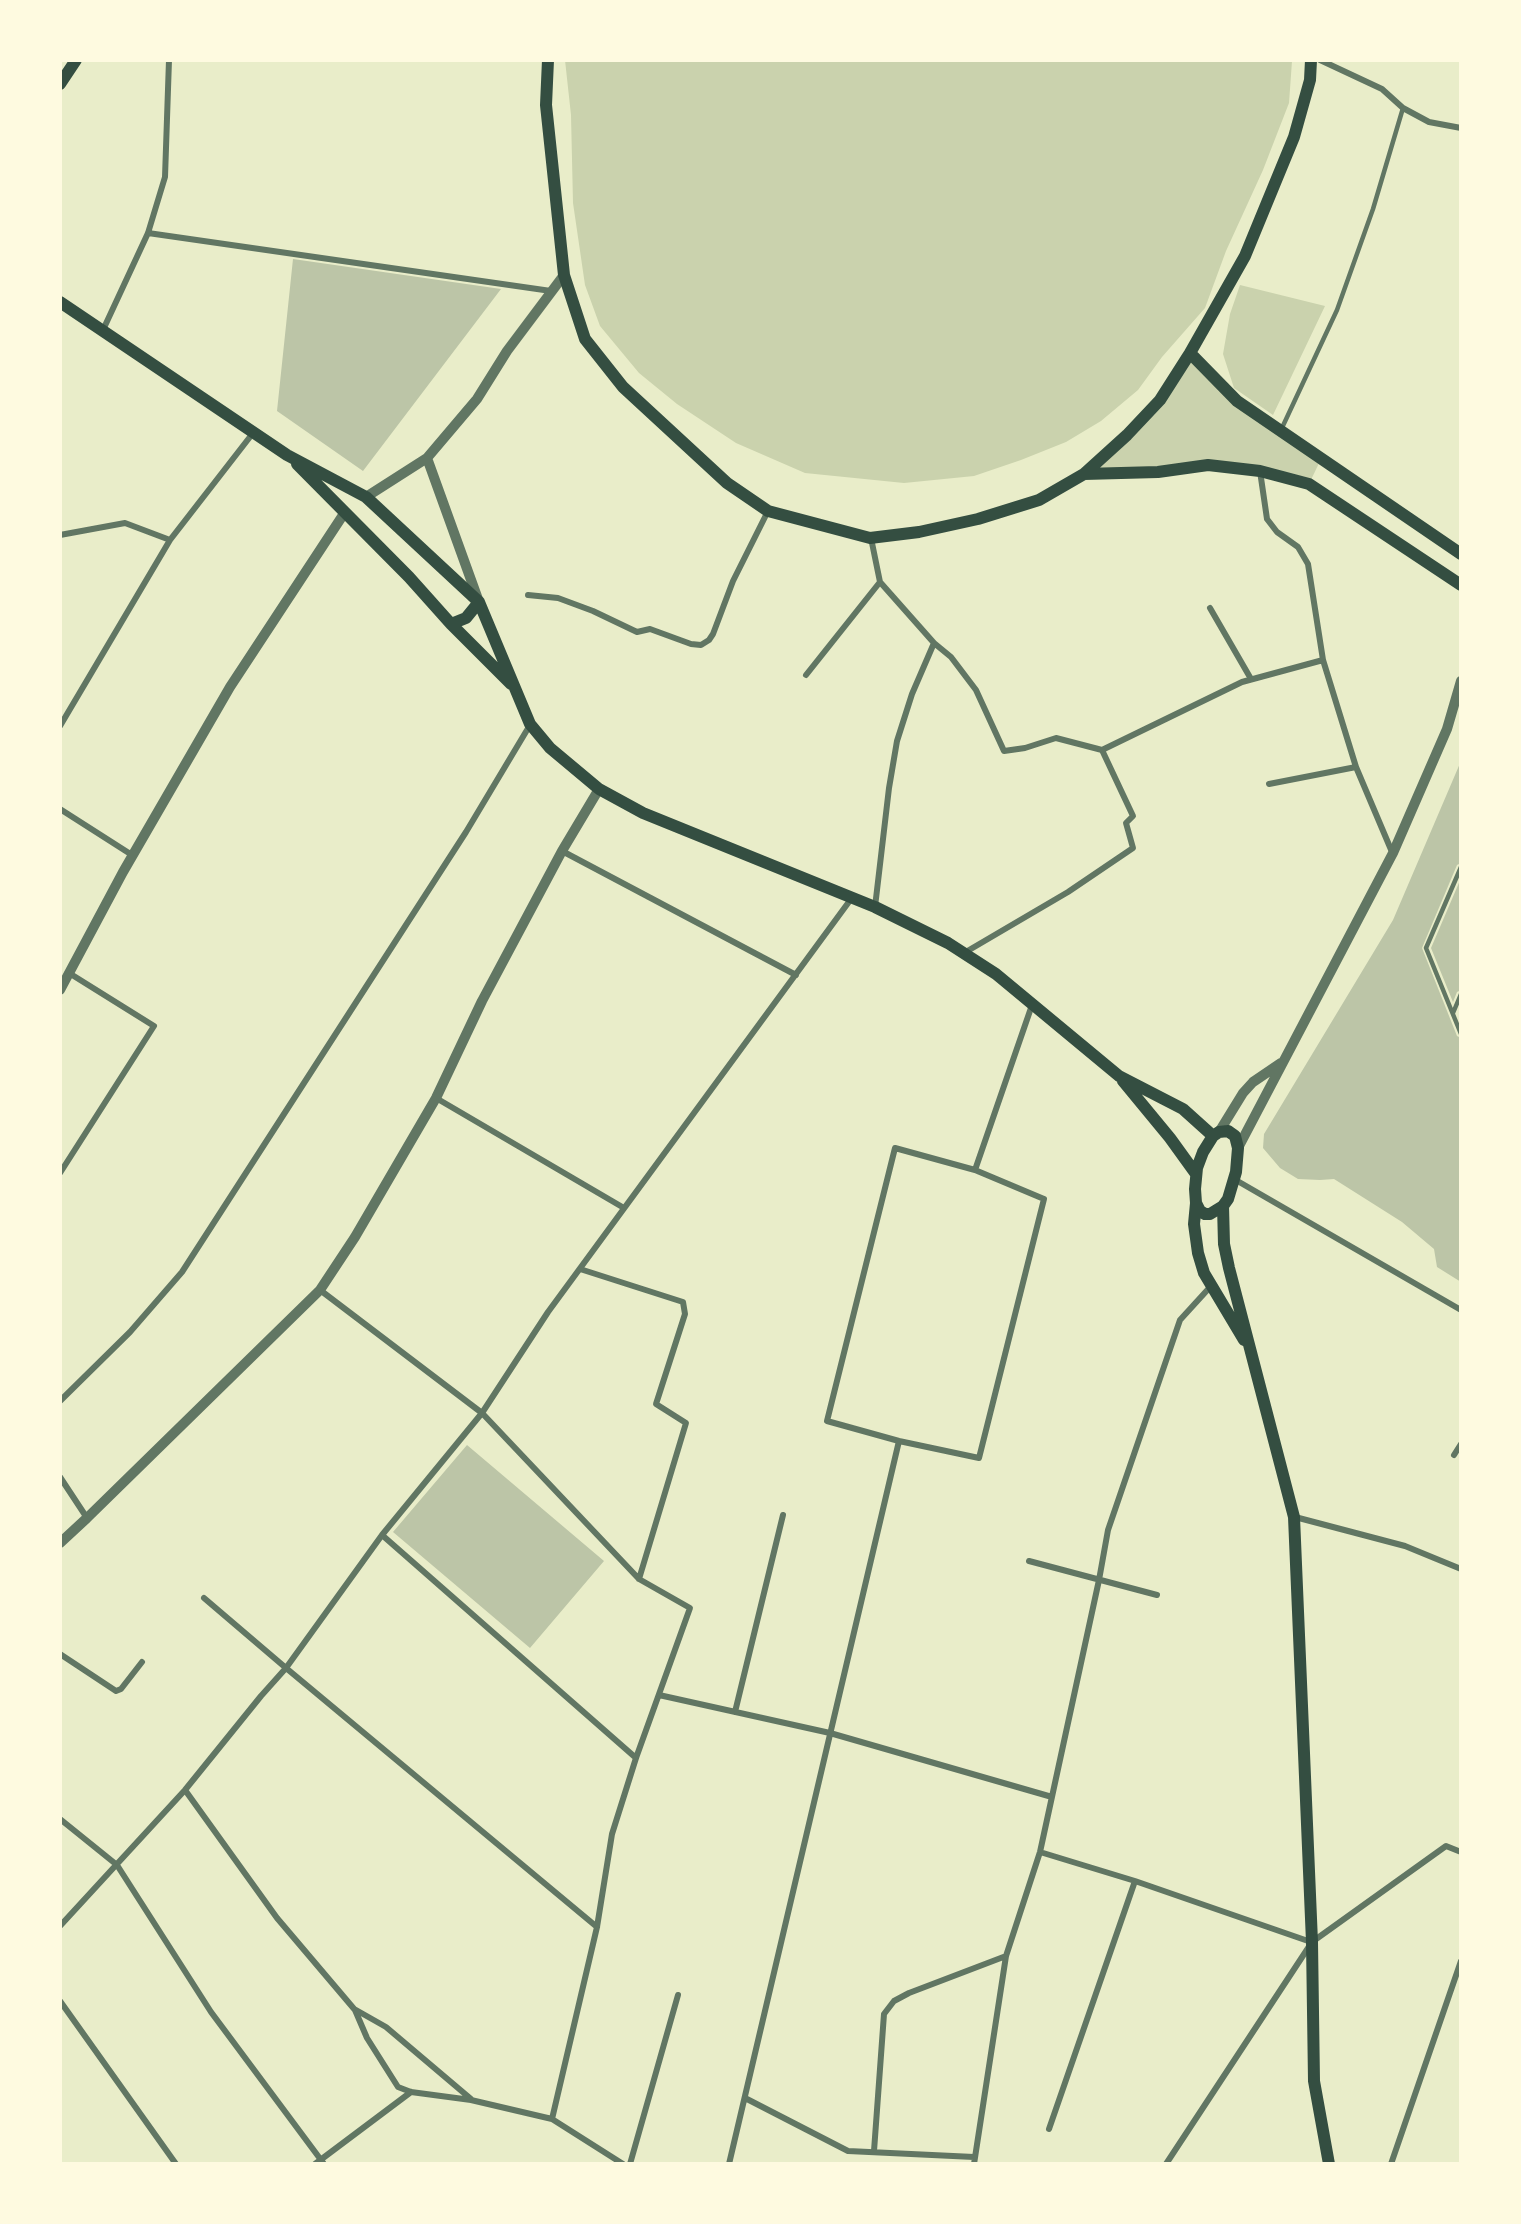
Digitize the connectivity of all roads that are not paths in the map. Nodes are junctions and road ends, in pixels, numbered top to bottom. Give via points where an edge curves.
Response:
1 (76, 60) edge
2 (169, 60) edge
3 (548, 60) edge
4 (1311, 60) edge
5 (1320, 60) edge
6 (60, 84) edge
7 (1403, 108) junction
8 (1461, 128) edge
9 (148, 233) junction
10 (564, 275) junction
11 (552, 291) junction
12 (60, 302) edge
13 (103, 330) junction
14 (1190, 353) junction
15 (1280, 432) junction
16 (253, 433) junction
17 (287, 455) junction
18 (427, 458) junction
19 (1260, 471) junction
20 (1084, 474) junction
21 (366, 497) junction
22 (768, 511) junction
23 (345, 512) junction
24 (60, 535) edge
25 (870, 538) junction
26 (170, 540) junction
27 (1461, 554) edge
28 (880, 582) junction
29 (1461, 585) edge
30 (528, 595) dead end
31 (479, 602) junction
32 (1210, 608) dead end
33 (451, 624) junction
34 (934, 643) junction
35 (1323, 660) junction
36 (806, 675) dead end
37 (1251, 679) junction
38 (1461, 681) edge
39 (516, 689) junction
40 (1461, 706) edge
41 (530, 724) junction
42 (60, 726) edge
43 (1447, 729) junction
44 (1102, 750) junction
45 (1356, 767) junction
46 (1269, 784) dead end
47 (599, 789) junction
48 (60, 809) edge
49 (562, 851) junction
50 (1393, 853) junction
51 (132, 855) junction
52 (1461, 867) edge
53 (851, 899) junction
54 (875, 907) junction
55 (964, 953) junction
56 (69, 973) junction
57 (796, 975) junction
58 (60, 990) edge
59 (1461, 994) edge
60 (1032, 1004) junction
61 (1453, 1013) junction
62 (1461, 1034) edge
63 (1281, 1063) junction
64 (1119, 1076) junction
65 (436, 1098) junction
66 (1216, 1134) junction
67 (1238, 1148) junction
68 (975, 1170) junction
69 (60, 1173) edge
70 (1196, 1174) junction
71 (1234, 1179) junction
72 (1196, 1203) junction
73 (1223, 1206) junction
74 (624, 1208) junction
75 (580, 1269) junction
76 (1211, 1286) junction
77 (320, 1290) junction
78 (1461, 1310) edge
79 (1251, 1351) junction
80 (60, 1401) edge
81 (482, 1413) junction
82 (899, 1442) junction
83 (1461, 1444) edge
84 (1454, 1455) dead end
85 (60, 1477) edge
86 (783, 1515) dead end
87 (1294, 1517) junction
88 (87, 1518) junction
89 (382, 1535) junction
90 (60, 1543) edge
91 (1029, 1561) dead end
92 (1461, 1569) edge
93 (639, 1579) junction
94 (1099, 1580) junction
95 (1157, 1595) dead end
96 (204, 1598) dead end
97 (60, 1654) edge
98 (142, 1662) dead end
99 (286, 1668) junction
100 (658, 1695) junction
101 (735, 1712) junction
102 (830, 1733) junction
103 (636, 1758) junction
104 (185, 1790) junction
105 (1052, 1797) junction
106 (60, 1819) edge
107 (1040, 1852) junction
108 (1461, 1852) edge
109 (117, 1866) junction
110 (1135, 1881) junction
111 (60, 1926) edge
112 (597, 1927) junction
113 (1312, 1942) junction
114 (1006, 1956) junction
115 (1461, 1961) edge
116 (678, 1995) dead end
117 (60, 2001) edge
118 (355, 2010) junction
119 (411, 2092) junction
120 (744, 2098) junction
121 (471, 2100) junction
122 (552, 2119) junction
123 (1049, 2129) dead end
124 (874, 2151) junction
125 (974, 2161) edge
126 (320, 2163) edge
127 (176, 2164) edge
128 (623, 2164) edge
129 (630, 2164) edge
130 (729, 2164) edge
131 (1166, 2164) edge
132 (1329, 2164) edge
133 (1391, 2164) edge

1 - 6 main road
2 - 9 street via 165,177
3 - 10 main road via 546,105
4 - 14 main road via 1310,80 1294,137 1275,184 1245,256
5 - 7 street via 1382,89
7 - 8 street via 1429,122
7 - 15 lane via 1337,310
9 - 11 street
9 - 13 street
10 - 11 street
10 - 22 main road via 585,339 623,387 727,483
11 - 18 street via 477,399
12 - 13 main road
13 - 16 main road
14 - 15 main road via 1237,401
14 - 20 main road via 1160,400
15 - 27 main road
16 - 17 main road
16 - 26 street
17 - 21 main road
17 - 23 main road
18 - 21 street
18 - 31 street
19 - 20 main road via 1208,465 1158,472
19 - 29 main road via 1309,484
19 - 35 street via 1267,519 1298,547 1308,564
20 - 25 main road via 1039,500 978,519
21 - 31 main road
22 - 25 main road
22 - 30 street via 733,581 713,634 701,645 650,629 637,632 558,598
23 - 33 main road
23 - 51 street via 230,687
24 - 26 street via 124,523
25 - 28 street
26 - 42 street
28 - 34 street
28 - 36 street
31 - 33 main road via 466,618
31 - 39 main road
32 - 37 street
33 - 39 main road
34 - 44 street via 951,657 976,690 1004,751 1056,738
34 - 54 street via 897,741
35 - 37 street
35 - 45 street
37 - 44 street
38 - 43 street
39 - 41 main road
40 - 43 street
41 - 47 main road via 550,748
41 - 80 street via 466,832 182,1272 130,1332
43 - 50 street
44 - 55 street via 1133,816 1126,823 1133,848 1068,892
45 - 46 street
45 - 50 street
47 - 49 street
47 - 53 main road via 643,813
48 - 51 street
49 - 57 street
49 - 65 street via 482,1001
50 - 63 street
51 - 56 street
52 - 61 lane via 1426,948
53 - 54 main road
53 - 57 street
54 - 55 main road
55 - 60 main road
56 - 58 street
56 - 69 street via 154,1026
57 - 74 street
59 - 61 lane
60 - 64 main road
60 - 68 street
61 - 62 lane
63 - 66 street via 1253,1082
63 - 67 street
64 - 66 main road via 1183,1109
64 - 70 main road
65 - 74 street
65 - 77 street
66 - 67 main road via 1228,1131 1235,1136
66 - 70 main road via 1199,1161
67 - 71 main road
68 - 82 street via 1044,1199 979,1458
68 - 82 street via 895,1148 827,1421
70 - 72 main road
71 - 73 main road
71 - 78 street
72 - 73 main road via 1205,1214
72 - 76 main road via 1198,1253
73 - 79 main road via 1224,1244
74 - 75 street
75 - 81 street
75 - 93 street via 683,1302 685,1314 656,1404 686,1423
76 - 79 main road
76 - 94 street via 1180,1320 1108,1530
77 - 81 street
77 - 88 street
79 - 87 main road
81 - 89 street
81 - 93 street
82 - 102 street
83 - 84 street
85 - 88 street
86 - 101 street
87 - 92 street via 1405,1546
87 - 113 main road
88 - 90 street
89 - 99 street
89 - 103 street
91 - 94 street
93 - 100 street via 690,1608
94 - 95 street
94 - 105 street
96 - 99 street
97 - 98 street via 116,1691
99 - 104 street
99 - 112 street
100 - 101 street
100 - 103 street
101 - 102 street
102 - 105 street
102 - 120 street
103 - 112 street via 612,1834
104 - 109 street
104 - 118 street via 277,1918
105 - 107 street
106 - 109 street
107 - 110 street
107 - 114 street
108 - 113 street via 1446,1846
109 - 111 street
109 - 126 street via 210,2012
110 - 113 street
110 - 123 street
112 - 122 street
113 - 131 street
113 - 132 main road via 1314,2081
114 - 124 street via 894,2001 884,2014
114 - 125 street
115 - 133 street
116 - 129 street
117 - 127 street
118 - 119 street via 385,2069 398,2087
118 - 121 street via 386,2027
119 - 121 street
119 - 126 street
120 - 124 street via 848,2151
120 - 130 street
121 - 122 street
122 - 128 street
124 - 125 street

